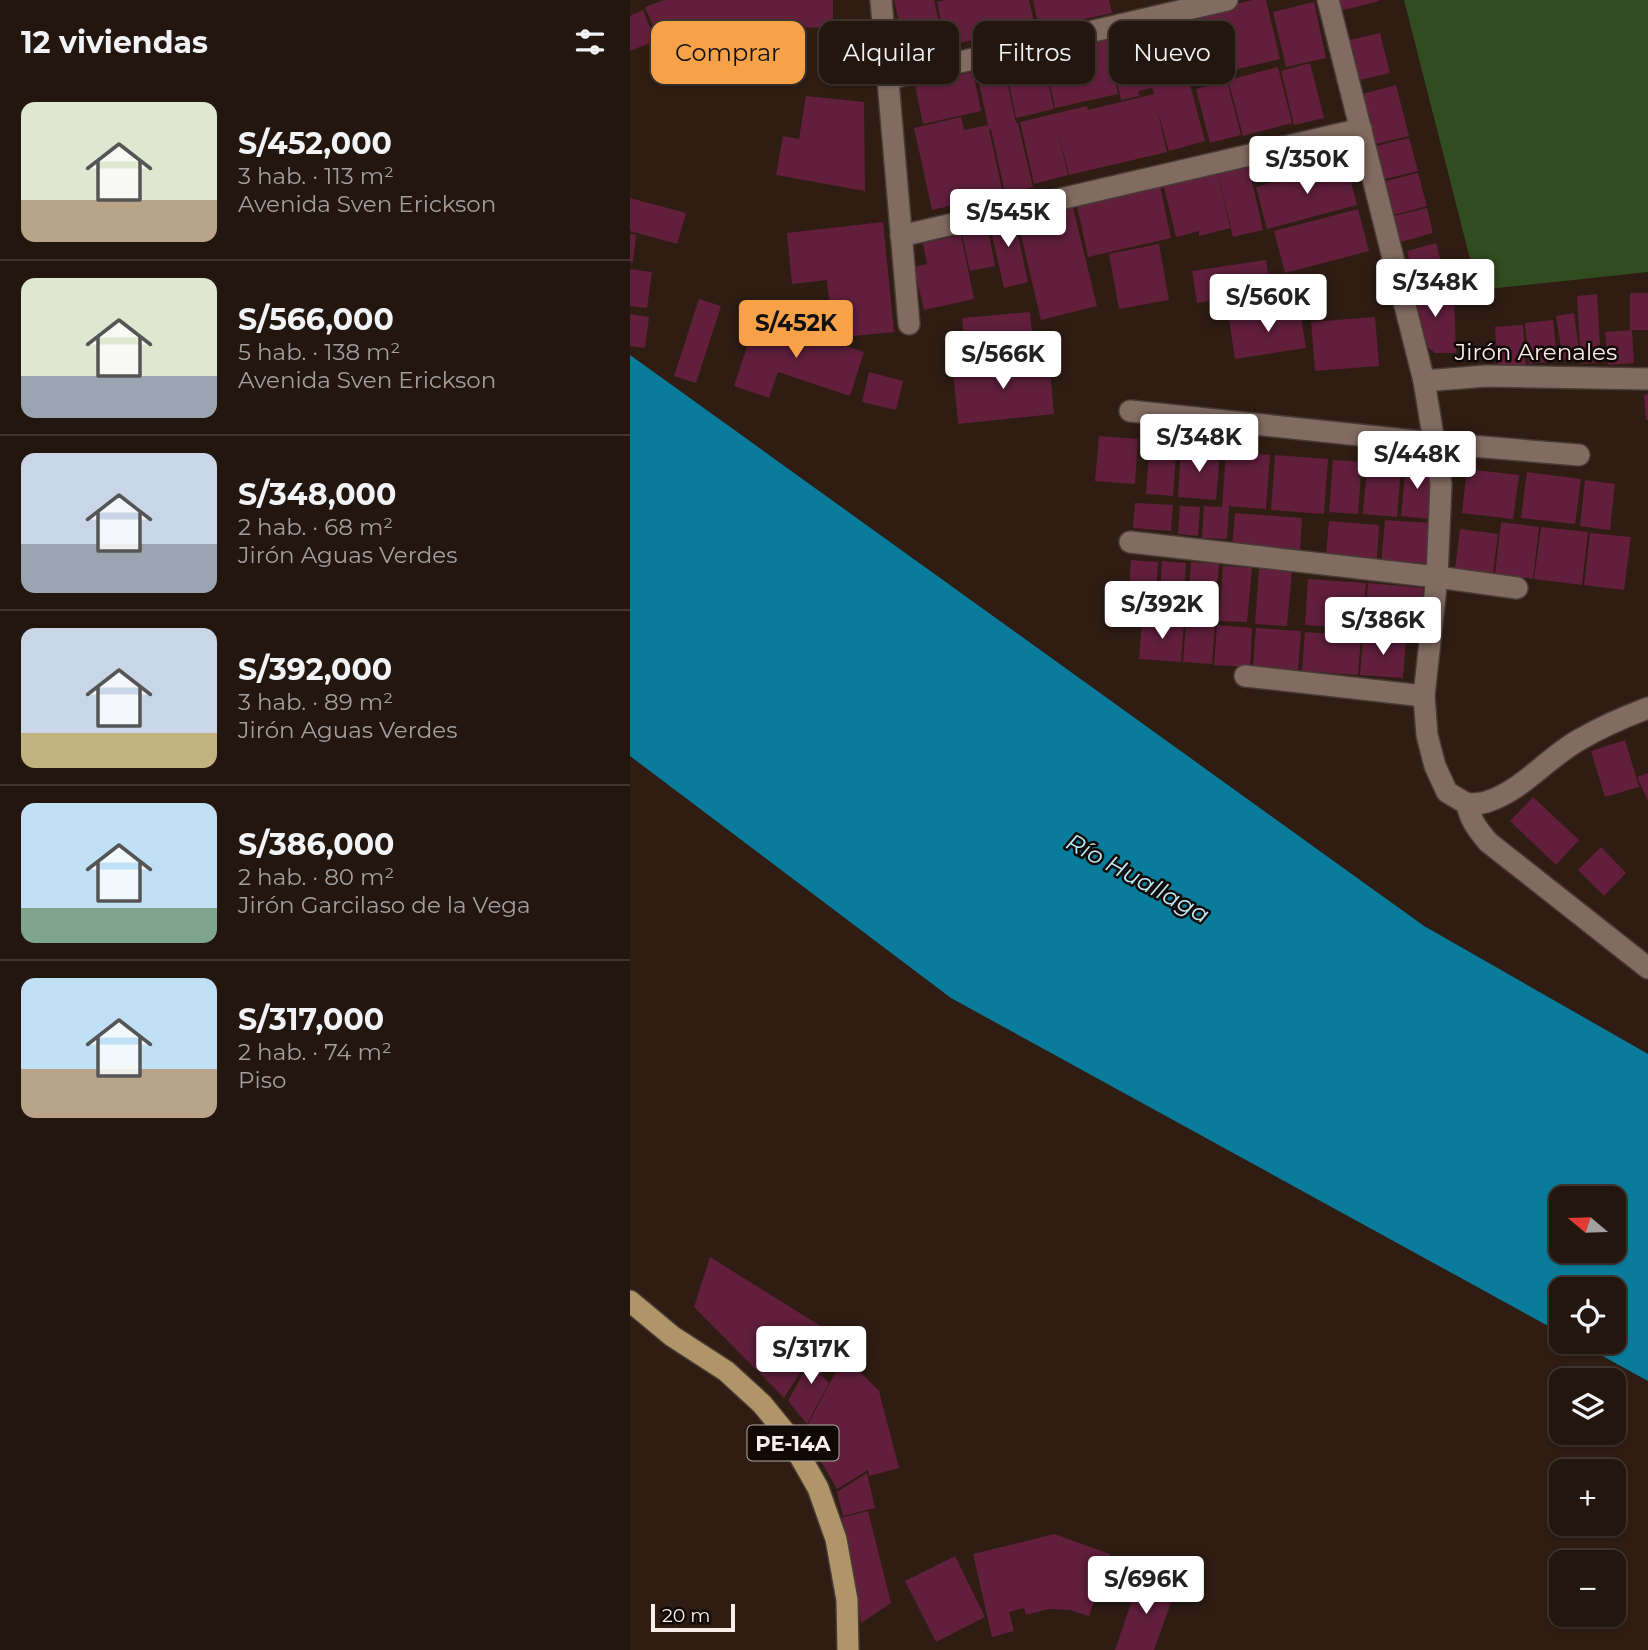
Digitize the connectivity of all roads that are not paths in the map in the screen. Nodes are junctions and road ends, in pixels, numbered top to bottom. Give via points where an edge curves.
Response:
1 (881, 0) edge
2 (1227, 0) edge
3 (1328, 0) edge
4 (883, 21) edge
5 (959, 62) edge
6 (887, 84) edge
7 (1361, 129) junction
8 (901, 236) junction
9 (909, 324) dead end
10 (1648, 379) edge
11 (1423, 381) junction
12 (1130, 411) dead end
13 (1435, 443) junction
14 (1579, 455) dead end
15 (1130, 542) dead end
16 (1437, 577) junction
17 (1517, 588) dead end
18 (1245, 676) dead end
19 (1424, 695) junction
20 (1648, 708) edge
21 (1468, 804) junction
22 (1648, 968) edge
23 (630, 1301) edge
24 (848, 1650) edge

1 - 4 street
2 - 5 street
3 - 7 street
6 - 8 street
7 - 8 street
7 - 11 street
8 - 9 street
10 - 11 street, Jirón Arenales via 1486,376
11 - 13 street
12 - 13 street
13 - 14 street
13 - 16 street via 1441,484
15 - 16 street
16 - 17 street
16 - 19 street
18 - 19 street
19 - 21 street via 1434,766 1447,793
20 - 21 street via 1577,741 1505,794 1486,803
21 - 22 street via 1469,816 1488,842
23 - 24 main road, PE-14A via 672,1336 726,1371 789,1437 818,1488 836,1539 847,1600

